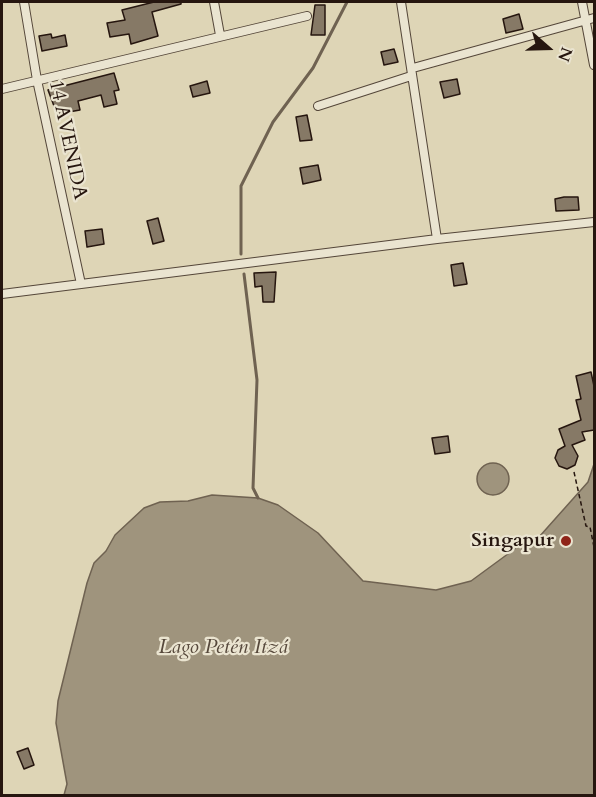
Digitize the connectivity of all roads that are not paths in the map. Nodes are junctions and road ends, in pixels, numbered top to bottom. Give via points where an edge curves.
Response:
1 (24, 2) edge
2 (214, 2) edge
3 (401, 2) edge
4 (582, 2) edge
5 (307, 16) dead end
6 (590, 19) edge
7 (220, 35) junction
8 (594, 65) edge
9 (412, 72) junction
10 (37, 80) junction
11 (2, 89) edge
12 (318, 106) dead end
13 (594, 222) edge
14 (437, 239) junction
15 (81, 285) junction
16 (2, 294) edge

1 - 10 street, 14 AVENIDA
2 - 7 street
3 - 9 street
4 - 6 street
5 - 7 street
6 - 8 street
6 - 9 street
7 - 10 street
9 - 12 street
9 - 14 street
10 - 11 street
10 - 15 street, 14 AVENIDA
13 - 14 street
14 - 15 street
15 - 16 street

